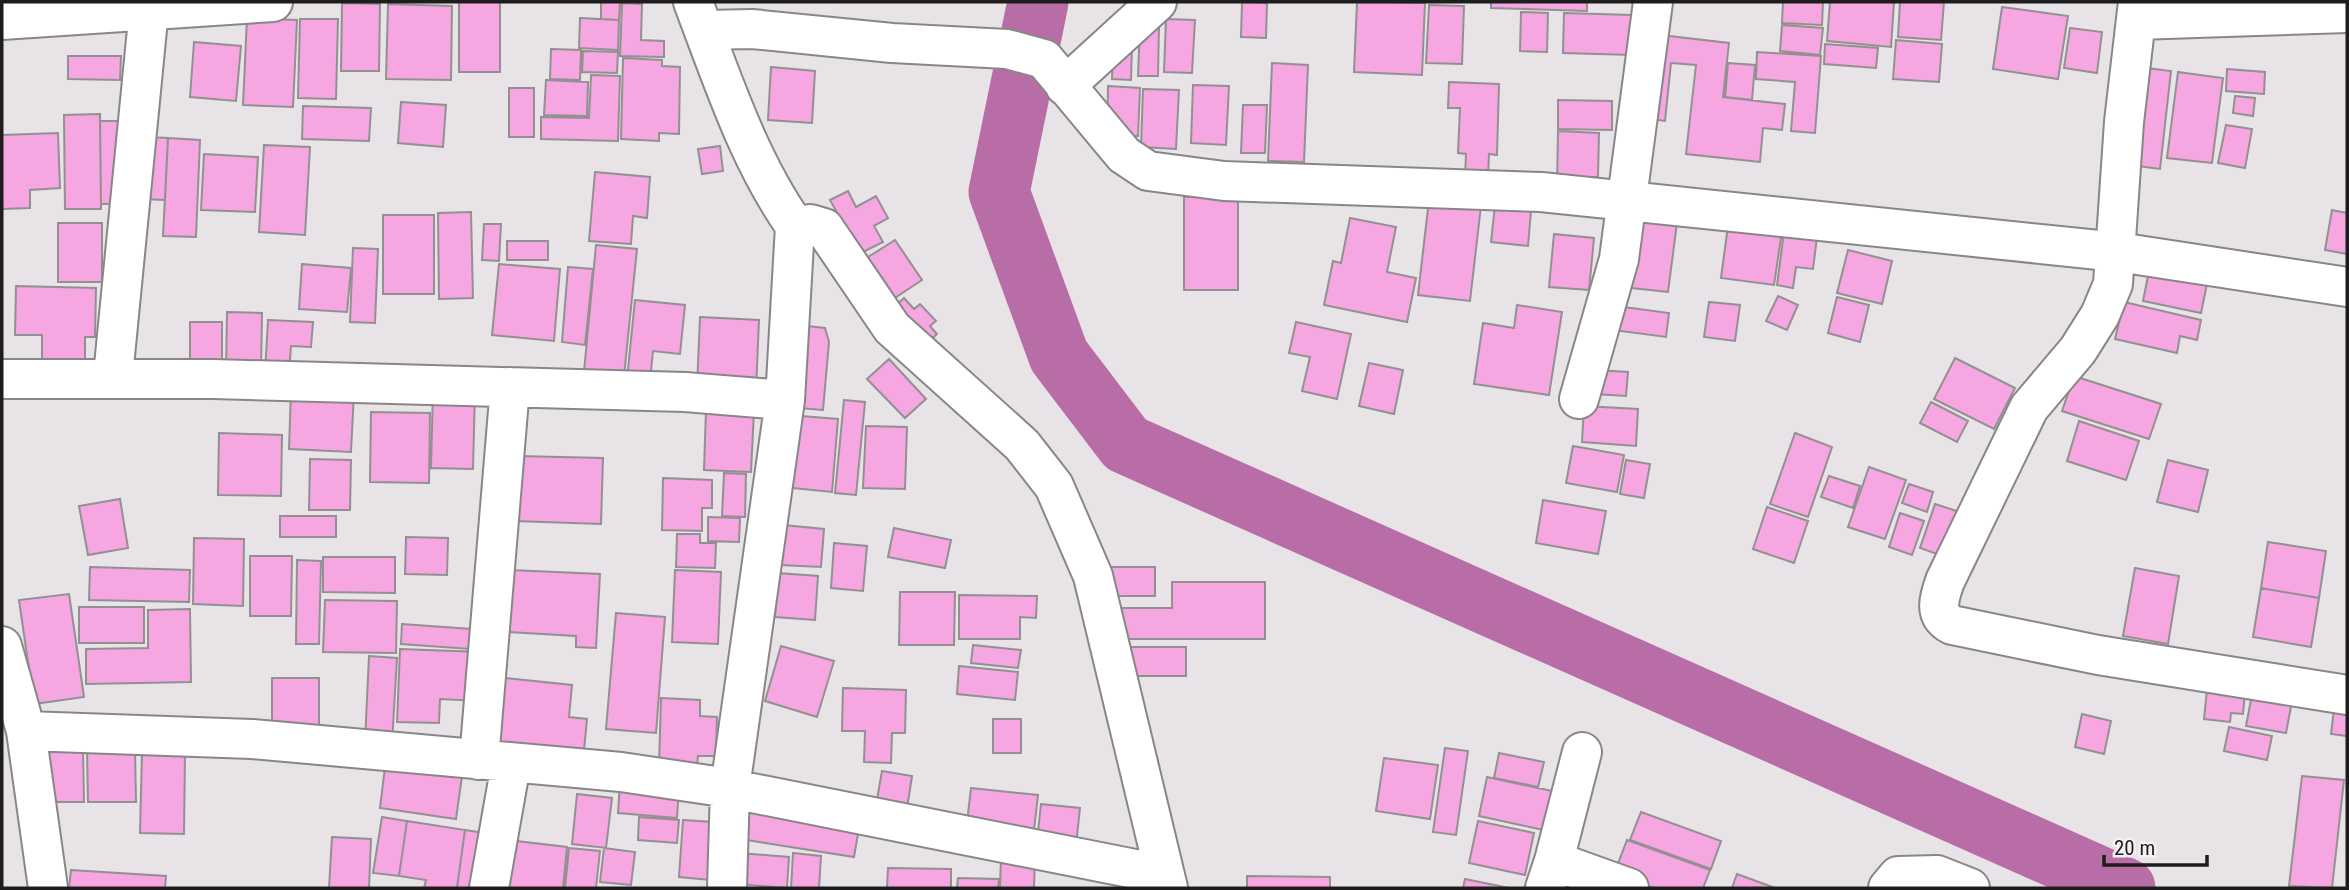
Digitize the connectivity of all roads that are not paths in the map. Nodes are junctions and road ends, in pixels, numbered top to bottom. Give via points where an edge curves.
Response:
1 (273, 2) edge
2 (1157, 2) edge
3 (1653, 2) edge
4 (139, 7) edge
5 (2138, 11) edge
6 (2347, 13) edge
7 (805, 17) edge
8 (2, 20) edge
9 (713, 22) edge
10 (1055, 73) junction
11 (1628, 201) junction
12 (802, 225) junction
13 (2118, 252) junction
14 (2347, 287) edge
15 (113, 376) junction
16 (2, 379) edge
17 (510, 387) junction
18 (1579, 399) dead end
19 (785, 400) junction
20 (2, 646) edge
21 (2347, 695) edge
22 (26, 731) junction
23 (1582, 752) dead end
24 (495, 762) junction
25 (730, 788) junction
26 (1549, 875) edge
27 (1153, 876) edge
28 (48, 888) edge
29 (489, 888) edge
30 (727, 888) edge
31 (1629, 888) edge
32 (1888, 888) edge
33 (1970, 888) edge

1 - 4 street
2 - 10 street
3 - 11 street
4 - 8 street
4 - 15 street
5 - 6 street
5 - 13 street via 2124,122
7 - 9 street
7 - 10 street via 892,43 1006,49
9 - 12 street via 751,150 779,203
10 - 11 street via 1124,155 1148,171 1224,181 1502,189
11 - 13 street
11 - 18 street via 1619,259
12 - 19 street
12 - 27 street via 824,228 892,328 1022,445 1054,486 1093,576
13 - 14 street
13 - 21 street via 2113,284 2100,315 2078,350 2029,408 1945,581 1940,614 1952,625 2071,650
15 - 16 street
15 - 17 street
17 - 19 street
17 - 24 street
19 - 25 street
20 - 22 street
22 - 24 street via 252,739
22 - 28 street
23 - 26 street
24 - 25 street via 621,772
24 - 29 street
25 - 27 street
25 - 30 street
26 - 31 street
32 - 33 street via 1898,876 1937,875

